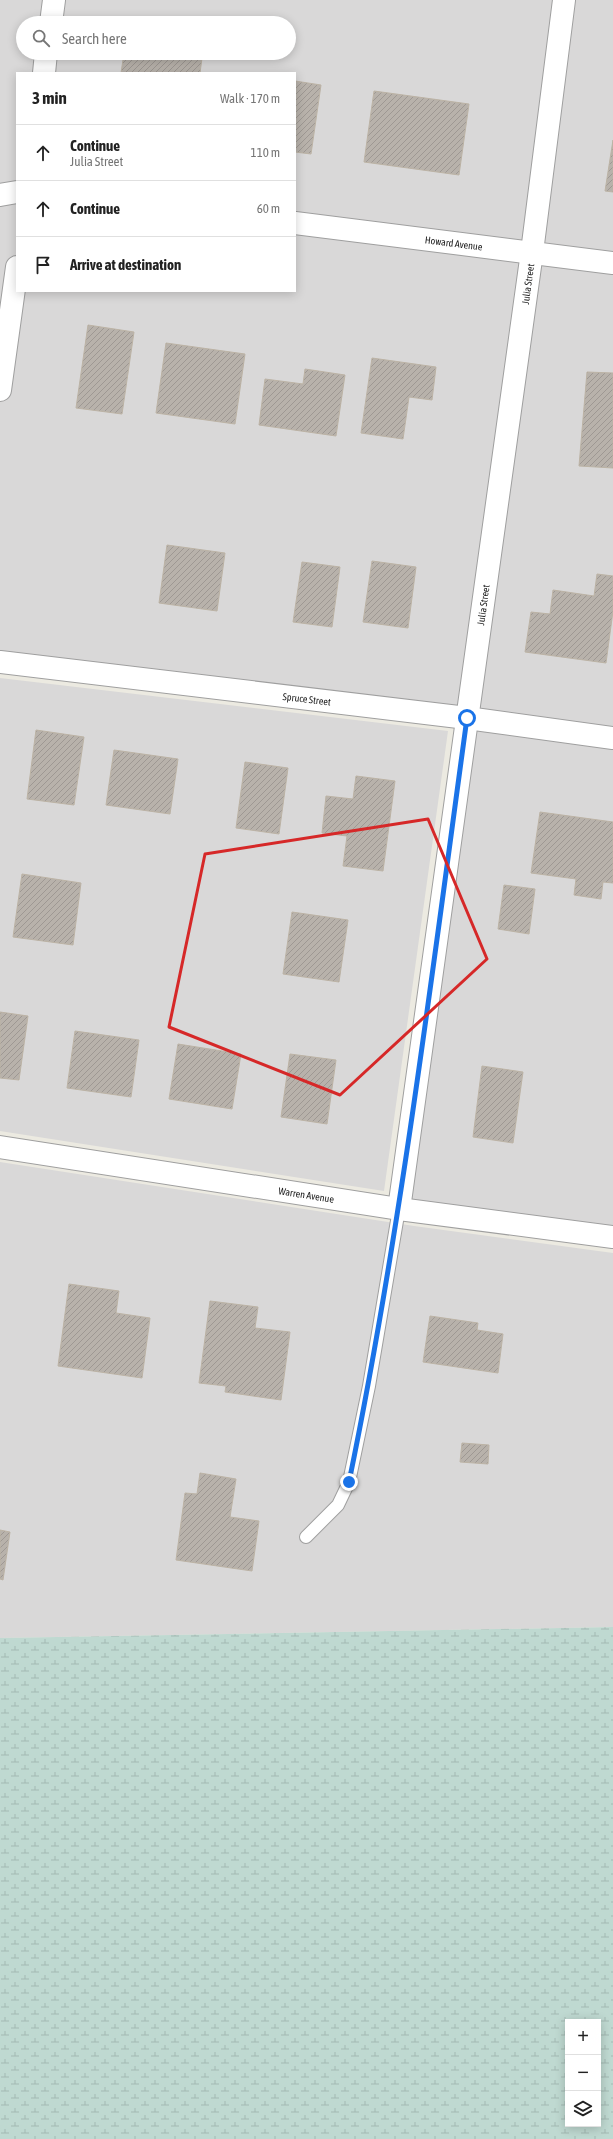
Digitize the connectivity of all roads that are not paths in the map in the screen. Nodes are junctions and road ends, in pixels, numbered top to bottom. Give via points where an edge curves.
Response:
1 (54, 0) edge
2 (564, 0) edge
3 (52, 16) edge
4 (45, 60) edge
5 (44, 72) edge
6 (16, 192) edge
7 (0, 194) edge
8 (296, 223) edge
9 (532, 252) junction
10 (613, 263) edge
11 (16, 274) edge
12 (0, 390) edge
13 (0, 662) edge
14 (467, 718) junction
15 (613, 738) edge
16 (0, 1147) edge
17 (399, 1209) junction
18 (613, 1237) edge
19 (306, 1536) dead end

1 - 3 street
2 - 9 street, Julia Street
4 - 5 street
6 - 7 street
8 - 9 street, Howard Avenue
9 - 10 street, Howard Avenue
9 - 14 street, Julia Street
11 - 12 street
13 - 14 street, Spruce Street
14 - 15 street, Spruce Street
14 - 17 street, Julia Street
16 - 17 street, Warren Avenue
17 - 18 street, Warren Avenue
17 - 19 lane via 369,1386 349,1482 338,1505

